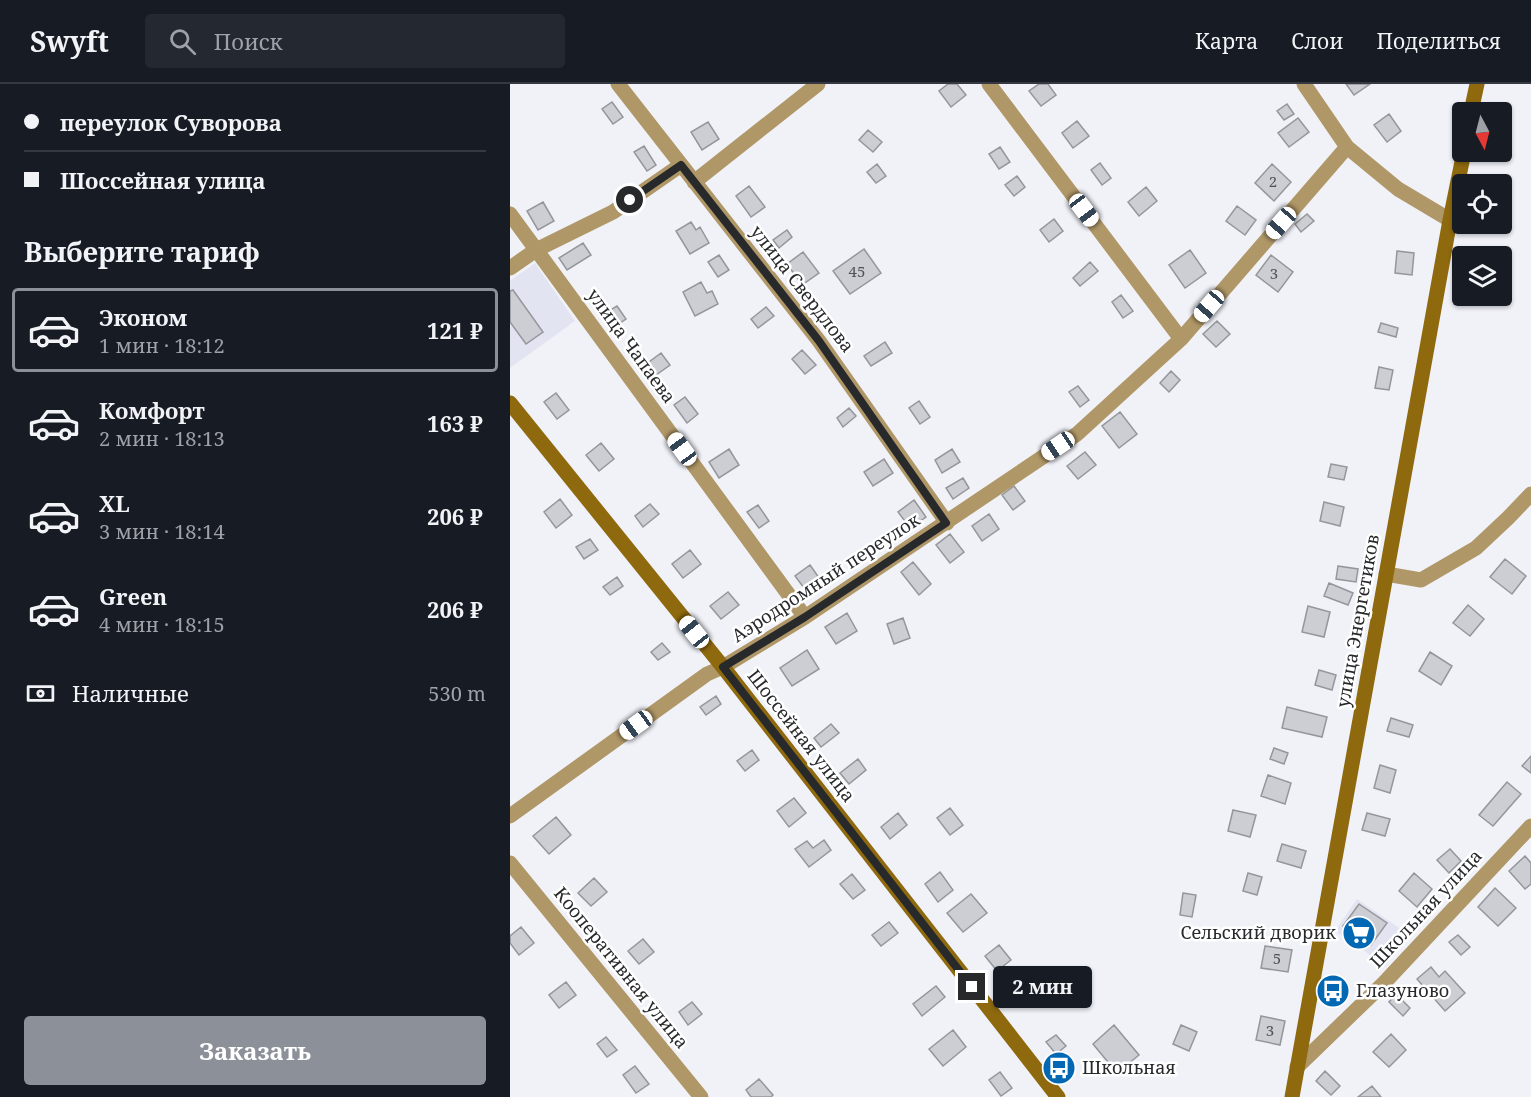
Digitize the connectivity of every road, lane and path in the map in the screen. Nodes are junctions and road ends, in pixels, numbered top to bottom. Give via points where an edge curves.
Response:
1 (618, 84) edge
2 (818, 84) edge
3 (989, 84) edge
4 (1304, 84) edge
5 (1477, 84) edge
6 (1473, 102) edge
7 (1347, 147) junction
8 (1462, 162) edge
9 (681, 165) junction
10 (694, 182) junction
11 (510, 214) edge
12 (1450, 220) junction
13 (536, 250) junction
14 (510, 268) edge
15 (1180, 339) junction
16 (510, 403) edge
17 (1531, 494) edge
18 (946, 523) junction
19 (1386, 574) junction
20 (805, 617) junction
21 (723, 667) junction
22 (510, 816) edge
23 (1531, 826) edge
24 (510, 863) edge
25 (1297, 1067) junction
26 (701, 1097) edge
27 (1058, 1097) edge
28 (1292, 1097) edge

1 - 9 street, улица Свердлова
2 - 10 street
3 - 15 street
4 - 7 street
5 - 6 street
7 - 12 street via 1398,189
7 - 15 street, Аэродромный переулок
8 - 12 street, улица Энергетиков
9 - 10 street, улица Свердлова
9 - 13 street via 613,212
10 - 18 street, улица Свердлова via 819,341
11 - 13 street, улица Чапаева
12 - 19 street, улица Энергетиков
13 - 14 street
13 - 20 street, улица Чапаева
15 - 18 street, Аэродромный переулок via 1077,434
16 - 21 street, Шоссейная улица
17 - 19 street via 1476,548 1421,580
18 - 20 street, Аэродромный переулок
19 - 25 street, улица Энергетиков
20 - 21 street, Аэродромный переулок
21 - 22 street, Аэродромный переулок via 707,674
21 - 27 street, Шоссейная улица
23 - 25 street, Школьная улица via 1384,983
24 - 26 street, Кооперативная улица
25 - 28 street, улица Энергетиков

